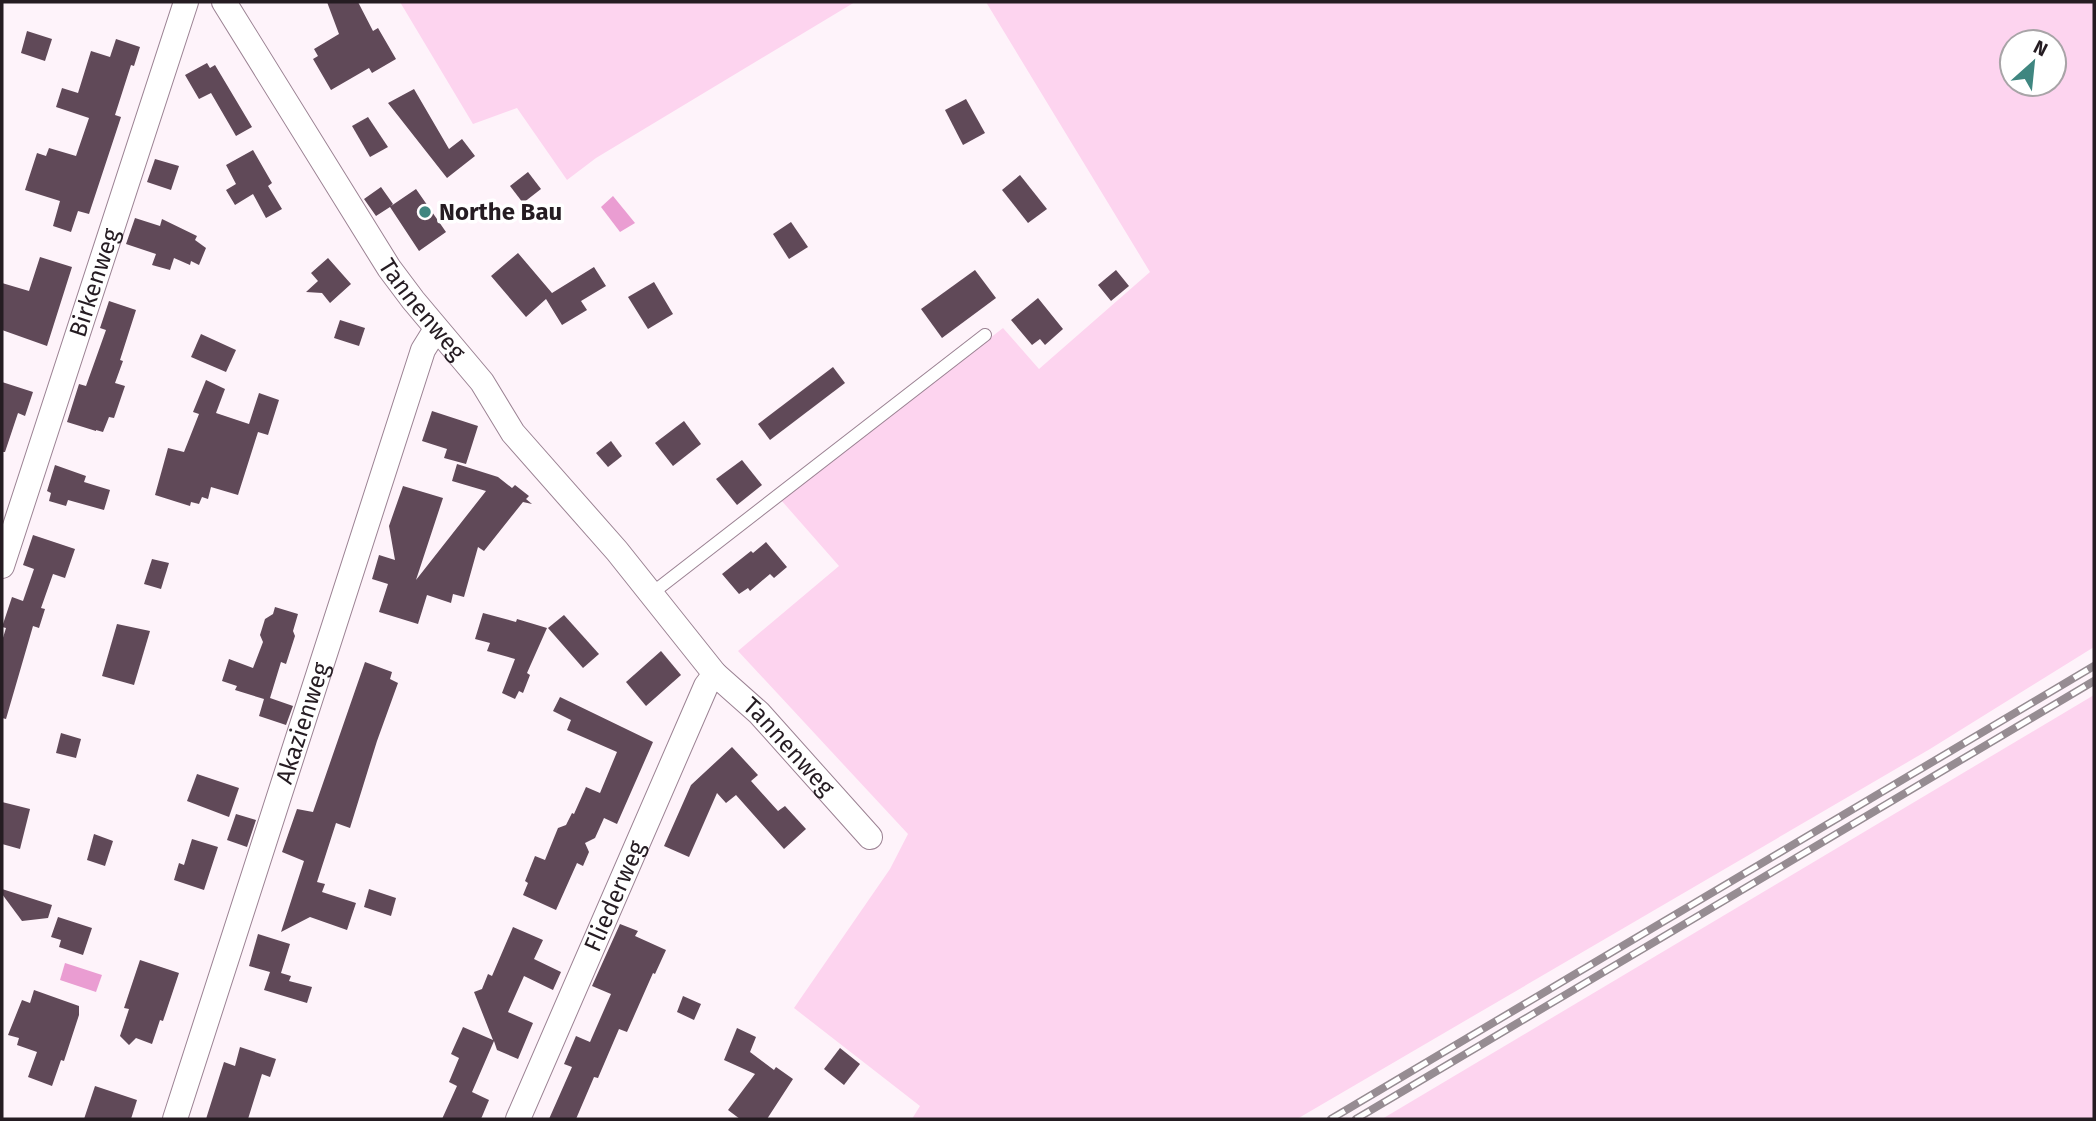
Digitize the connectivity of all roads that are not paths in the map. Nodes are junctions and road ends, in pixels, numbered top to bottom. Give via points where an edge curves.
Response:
1 (186, 2) edge
2 (224, 2) edge
3 (436, 329) junction
4 (985, 335) dead end
5 (2, 566) edge
6 (651, 594) junction
7 (715, 674) junction
8 (870, 837) dead end
9 (175, 1119) edge
10 (518, 1119) edge

1 - 5 street, Birkenweg
2 - 3 street, Tannenweg via 389,268
3 - 6 street, Tannenweg via 482,382 513,433
3 - 9 street, Akazienweg via 419,363
4 - 6 lane
6 - 7 street, Tannenweg
7 - 8 street, Tannenweg via 759,713
7 - 10 street, Fliederweg via 644,824

